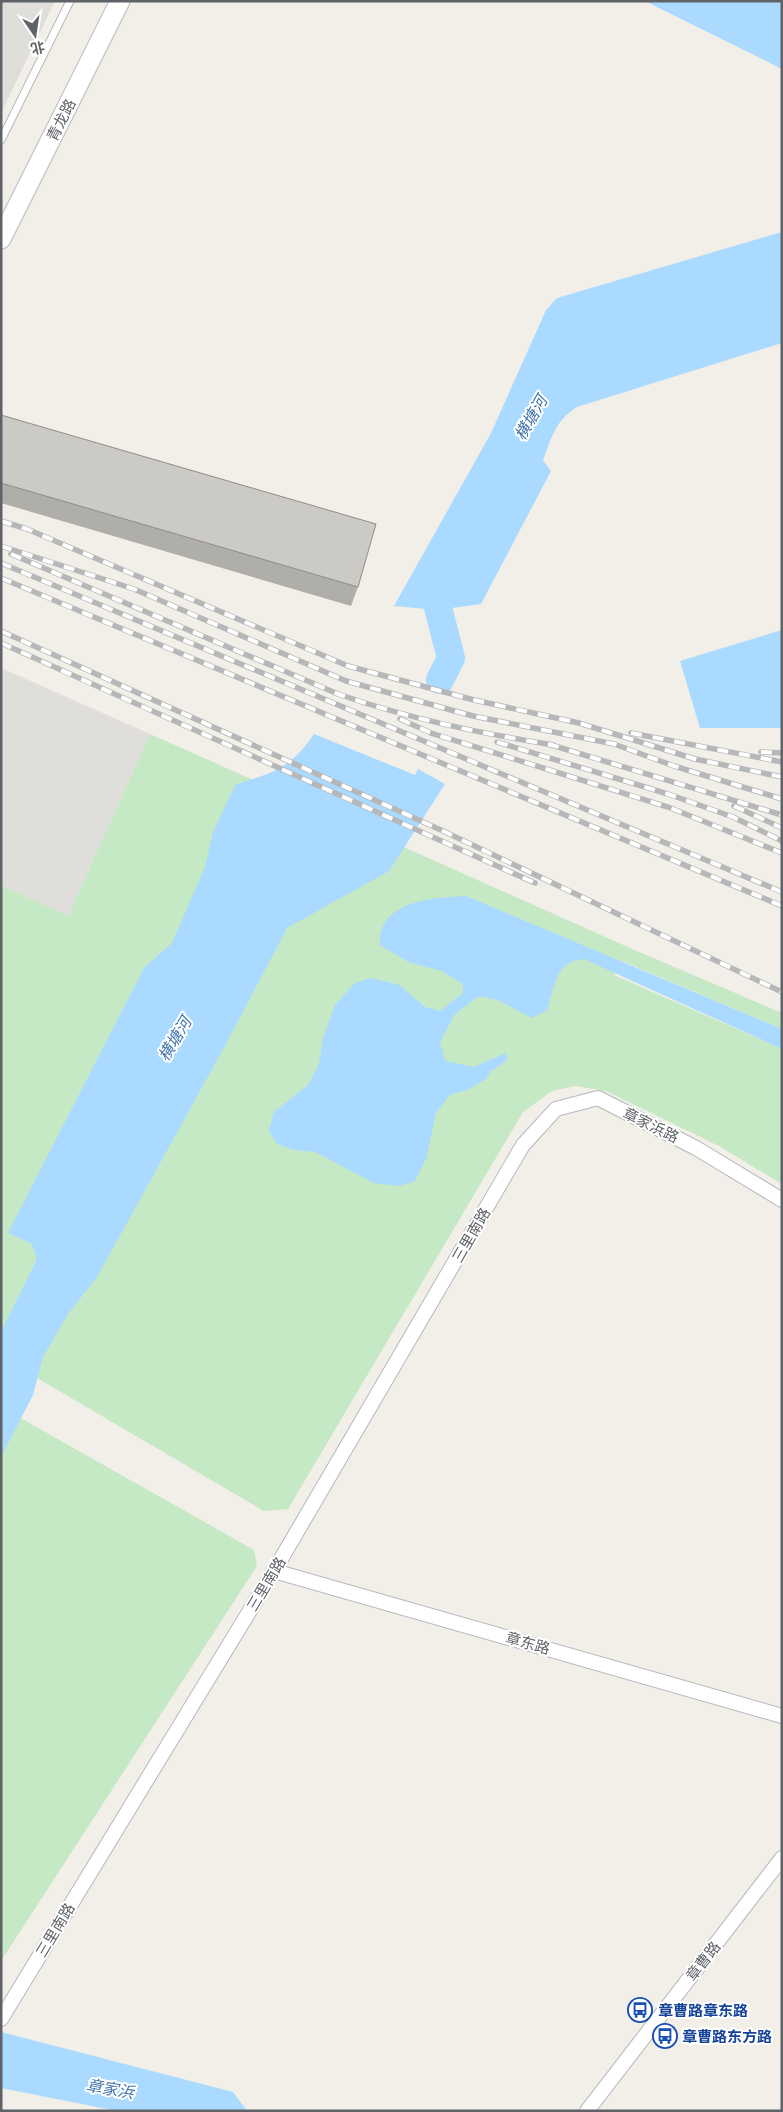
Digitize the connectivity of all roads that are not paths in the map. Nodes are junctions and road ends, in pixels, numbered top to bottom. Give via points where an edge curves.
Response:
1 (70, 1) edge
2 (120, 1) edge
3 (1, 140) edge
4 (1, 239) edge
5 (523, 1145) joint
6 (782, 1200) edge
7 (274, 1571) junction
8 (782, 1716) edge
9 (782, 1858) edge
10 (1, 2019) edge
11 (587, 2111) edge

1 - 3 lane
2 - 4 main road, 青龙路
5 - 6 street, 章家浜路 via 556,1109 598,1098 696,1148
5 - 7 street, 三里南路
7 - 8 street, 章东路
7 - 10 street, 三里南路
9 - 11 street, 章曹路

